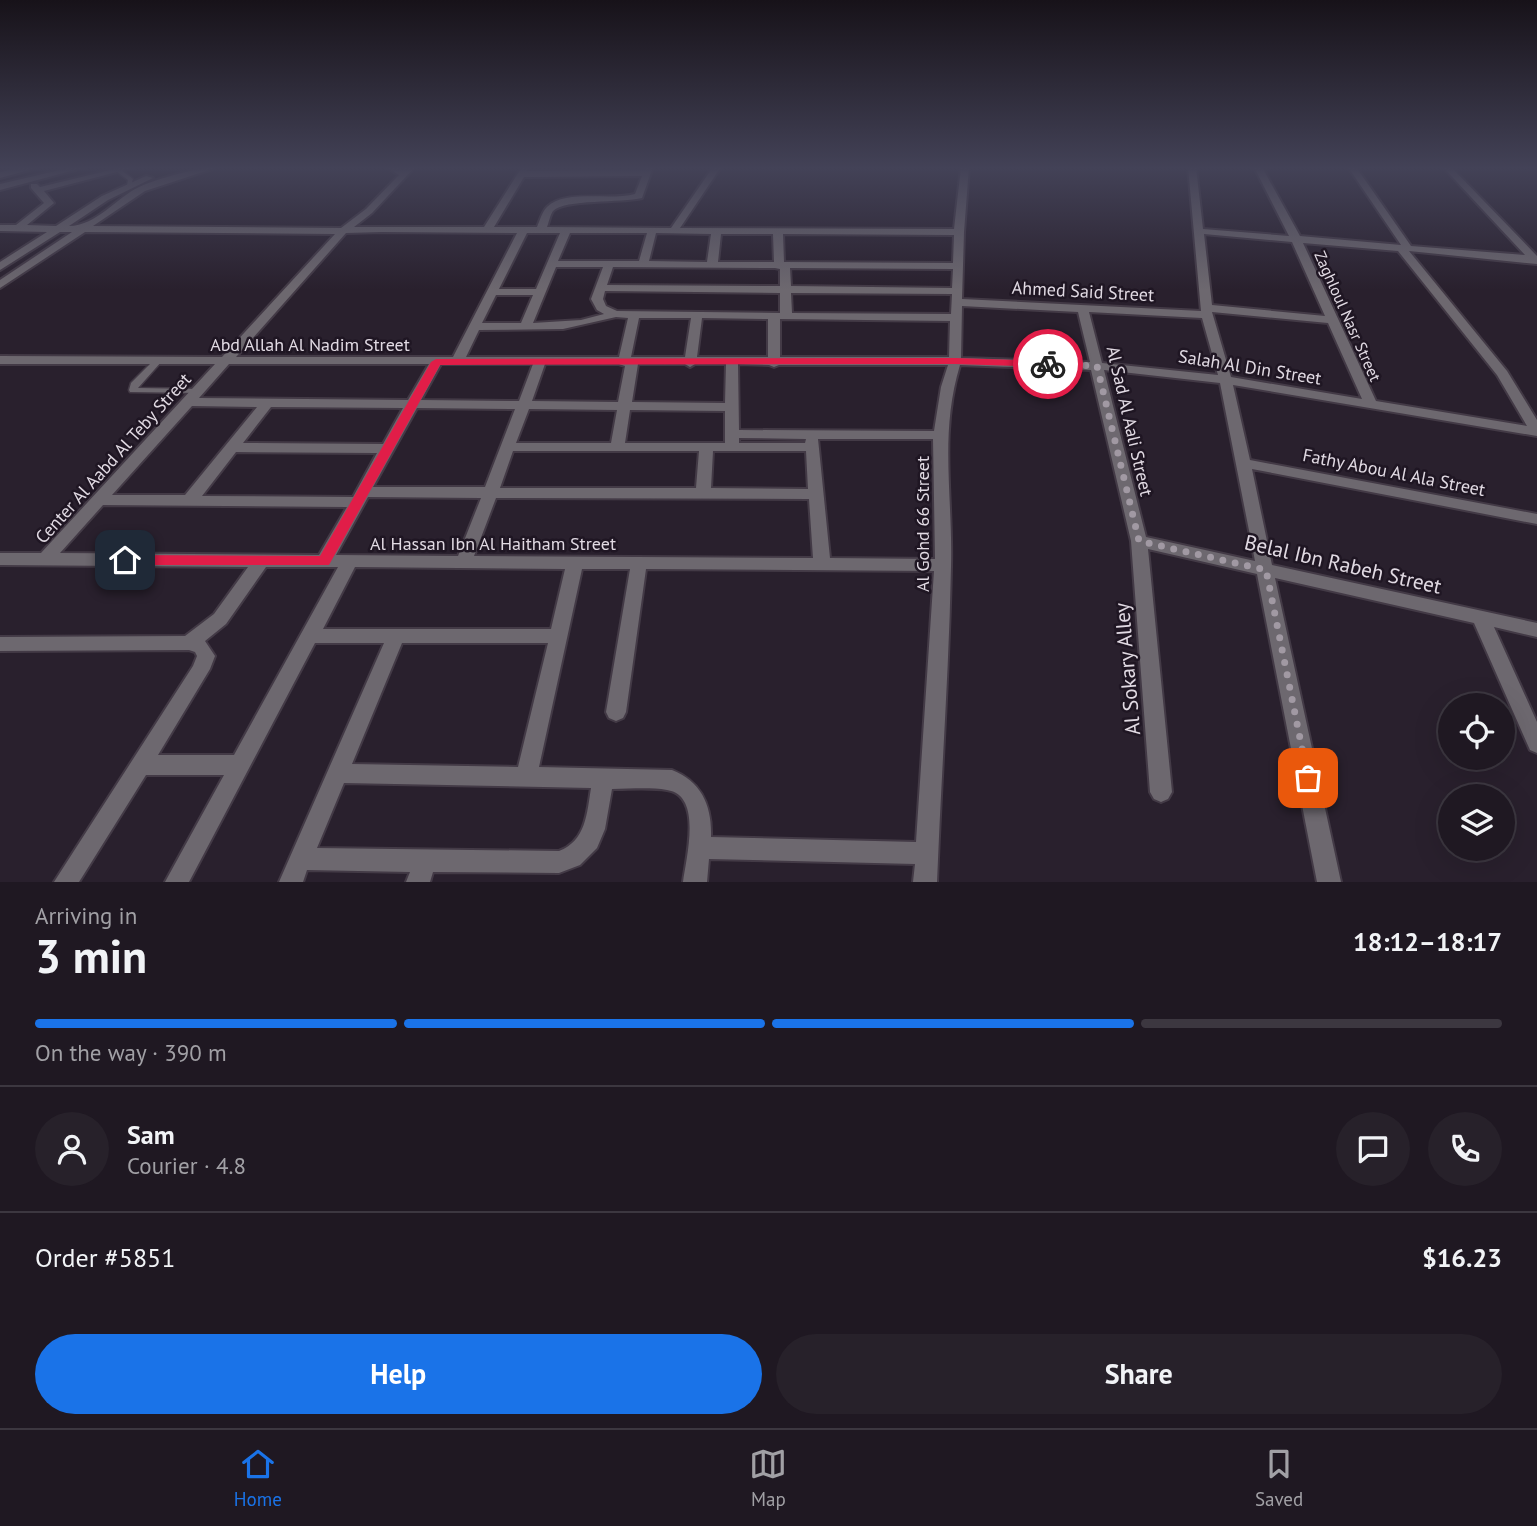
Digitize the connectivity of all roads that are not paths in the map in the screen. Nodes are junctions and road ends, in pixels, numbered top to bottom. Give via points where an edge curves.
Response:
1 (41, 208) edge
2 (91, 208) edge
3 (114, 208) edge
4 (372, 208) edge
5 (500, 208) edge
6 (551, 208) edge
7 (689, 208) edge
8 (961, 208) edge
9 (1196, 208) edge
10 (1280, 208) edge
11 (1379, 208) edge
12 (1486, 208) edge
13 (4, 228) edge
14 (56, 230) junction
15 (487, 230) junction
16 (523, 230) junction
17 (541, 230) junction
18 (566, 230) junction
19 (1198, 230) junction
20 (80, 231) junction
21 (343, 231) junction
22 (652, 231) junction
23 (673, 231) junction
24 (716, 231) junction
25 (778, 232) junction
26 (959, 232) junction
27 (1296, 239) junction
28 (1405, 248) junction
29 (1536, 260) edge
30 (552, 264) junction
31 (609, 265) junction
32 (643, 265) junction
33 (712, 265) junction
34 (782, 266) junction
35 (958, 266) junction
36 (0, 267) edge
37 (0, 285) edge
38 (601, 288) junction
39 (786, 289) junction
40 (492, 292) junction
41 (540, 292) junction
42 (957, 303) junction
43 (1083, 309) junction
44 (1206, 312) junction
45 (615, 314) junction
46 (634, 316) junction
47 (697, 316) junction
48 (780, 316) junction
49 (1332, 320) junction
50 (475, 326) junction
51 (526, 326) junction
52 (0, 360) edge
53 (158, 361) junction
54 (225, 361) junction
55 (955, 361) junction
56 (436, 362) junction
57 (457, 362) junction
58 (540, 362) junction
59 (628, 363) junction
60 (690, 363) junction
61 (732, 363) junction
62 (774, 363) junction
63 (1097, 366) junction
64 (1226, 380) junction
65 (198, 391) junction
66 (188, 402) junction
67 (267, 403) junction
68 (1371, 404) junction
69 (412, 406) junction
70 (523, 407) junction
71 (625, 407) junction
72 (732, 407) junction
73 (1537, 432) edge
74 (940, 435) junction
75 (732, 440) junction
76 (812, 441) junction
77 (232, 447) junction
78 (508, 447) junction
79 (617, 447) junction
80 (706, 447) junction
81 (388, 449) junction
82 (1243, 463) junction
83 (491, 492) junction
84 (703, 493) junction
85 (816, 494) junction
86 (361, 497) junction
87 (99, 499) junction
88 (190, 500) junction
89 (1537, 519) edge
90 (1139, 541) junction
91 (0, 559) edge
92 (44, 560) junction
93 (261, 561) junction
94 (324, 561) junction
95 (350, 561) junction
96 (464, 562) junction
97 (575, 563) junction
98 (639, 563) junction
99 (822, 564) junction
100 (943, 565) junction
101 (1266, 570) junction
102 (1480, 617) junction
103 (1537, 630) edge
104 (310, 636) junction
105 (397, 636) junction
106 (558, 636) junction
107 (189, 643) junction
108 (0, 644) edge
109 (616, 712) dead end
110 (1537, 744) edge
111 (140, 765) junction
112 (240, 765) junction
113 (338, 773) junction
114 (526, 777) junction
115 (603, 778) junction
116 (1161, 792) dead end
117 (698, 848) junction
118 (927, 853) junction
119 (301, 859) junction
120 (421, 871) edge
121 (66, 882) edge
122 (177, 882) edge
123 (291, 882) edge
124 (695, 882) edge
125 (925, 882) edge
126 (1329, 882) edge

1 - 13 street
2 - 14 street
3 - 20 street
4 - 21 street, Center Al Aabd Al Teby Street
5 - 15 street
6 - 17 street
7 - 23 street
8 - 26 street, Al Gohd 66 Street
9 - 19 street
10 - 27 street, Zaghloul Nasr Street
11 - 28 street
12 - 29 street
13 - 14 street
14 - 20 street
14 - 36 street
15 - 16 street
15 - 21 street
16 - 17 street
16 - 40 street
17 - 18 street
18 - 22 street
18 - 30 street
19 - 27 street
19 - 44 street
20 - 21 street
20 - 37 street
21 - 54 street, Center Al Aabd Al Teby Street
22 - 23 street
22 - 32 street
23 - 24 street
24 - 25 street
24 - 33 street
25 - 26 street
25 - 34 street
26 - 35 street, Al Gohd 66 Street
27 - 28 street
27 - 49 street, Zaghloul Nasr Street
28 - 29 street
28 - 73 street via 1503,374
30 - 31 street
30 - 41 street
31 - 32 street
31 - 38 street
32 - 33 street
33 - 34 street
34 - 35 street
34 - 39 street
35 - 42 street, Al Gohd 66 Street
38 - 39 street
38 - 45 street via 597,299 601,308
39 - 42 street
39 - 48 street
40 - 41 street
40 - 50 street
41 - 51 street
42 - 43 street, Ahmed Said Street
42 - 48 street
42 - 55 street, Al Gohd 66 Street
43 - 44 street, Ahmed Said Street
43 - 63 street, Al Sad Al Aali Street
44 - 49 street, Ahmed Said Street
44 - 64 street
45 - 46 street
45 - 51 street via 582,324
46 - 47 street
46 - 59 street
47 - 48 street
47 - 60 street
48 - 62 street
49 - 68 street, Zaghloul Nasr Street
50 - 51 street
50 - 57 street
52 - 53 street, Abd Allah Al Nadim Street
53 - 54 street, Abd Allah Al Nadim Street
53 - 65 lane via 133,390
54 - 56 street, Abd Allah Al Nadim Street
54 - 65 street, Center Al Aabd Al Teby Street
55 - 62 street, Abd Allah Al Nadim Street
55 - 63 street, Salah Al Din Street
55 - 74 street, Al Gohd 66 Street
56 - 57 street, Abd Allah Al Nadim Street
56 - 69 street
57 - 58 street, Abd Allah Al Nadim Street
58 - 59 street, Abd Allah Al Nadim Street
58 - 70 street
59 - 60 street, Abd Allah Al Nadim Street
59 - 71 street
60 - 61 street, Abd Allah Al Nadim Street
61 - 62 street, Abd Allah Al Nadim Street
61 - 72 street
63 - 64 street, Salah Al Din Street
63 - 90 street, Al Sad Al Aali Street
64 - 68 street, Salah Al Din Street
64 - 82 street
65 - 66 street, Center Al Aabd Al Teby Street
66 - 67 street
66 - 87 street, Center Al Aabd Al Teby Street
67 - 69 street
67 - 77 street
68 - 73 street, Salah Al Din Street
69 - 70 street
69 - 81 street
70 - 71 street
70 - 78 street
71 - 72 street
71 - 79 street
72 - 75 street
74 - 76 street
74 - 100 street, Al Gohd 66 Street
75 - 76 street
75 - 80 street
76 - 85 street
77 - 81 street
77 - 88 street
78 - 79 street
78 - 83 street
79 - 80 street
80 - 84 street
81 - 86 street
82 - 89 street, Fathy Abou Al Ala Street
82 - 101 street
83 - 84 street
83 - 86 street
83 - 96 street
84 - 85 street
85 - 99 street
86 - 88 street
86 - 94 street
87 - 88 street
87 - 92 street, Center Al Aabd Al Teby Street
90 - 101 street, Belal Ibn Rabeh Street
90 - 116 street, Al Sokary Alley
91 - 92 street, Al Hassan Ibn Al Haitham Street
92 - 93 street, Al Hassan Ibn Al Haitham Street
93 - 94 street, Al Hassan Ibn Al Haitham Street
93 - 107 street via 220,619
94 - 95 street, Al Hassan Ibn Al Haitham Street
95 - 96 street, Al Hassan Ibn Al Haitham Street
95 - 104 street
96 - 97 street, Al Hassan Ibn Al Haitham Street
97 - 98 street, Al Hassan Ibn Al Haitham Street
97 - 106 street
98 - 99 street, Al Hassan Ibn Al Haitham Street
98 - 109 street
99 - 100 street, Al Hassan Ibn Al Haitham Street
100 - 118 street, Al Gohd 66 Street
101 - 102 street, Belal Ibn Rabeh Street
101 - 126 street
102 - 103 street, Belal Ibn Rabeh Street
102 - 110 street
104 - 105 street
104 - 112 street
105 - 106 street
105 - 113 street
106 - 114 street
107 - 108 street
107 - 111 street via 201,647 206,656
111 - 112 street
111 - 121 street
112 - 122 street
113 - 114 street
113 - 119 street
114 - 115 street
115 - 117 street via 672,780 687,786 701,813
115 - 120 street via 593,834 587,848 574,858
117 - 118 street
117 - 124 street
118 - 125 street, Al Gohd 66 Street
119 - 120 street
119 - 123 street

